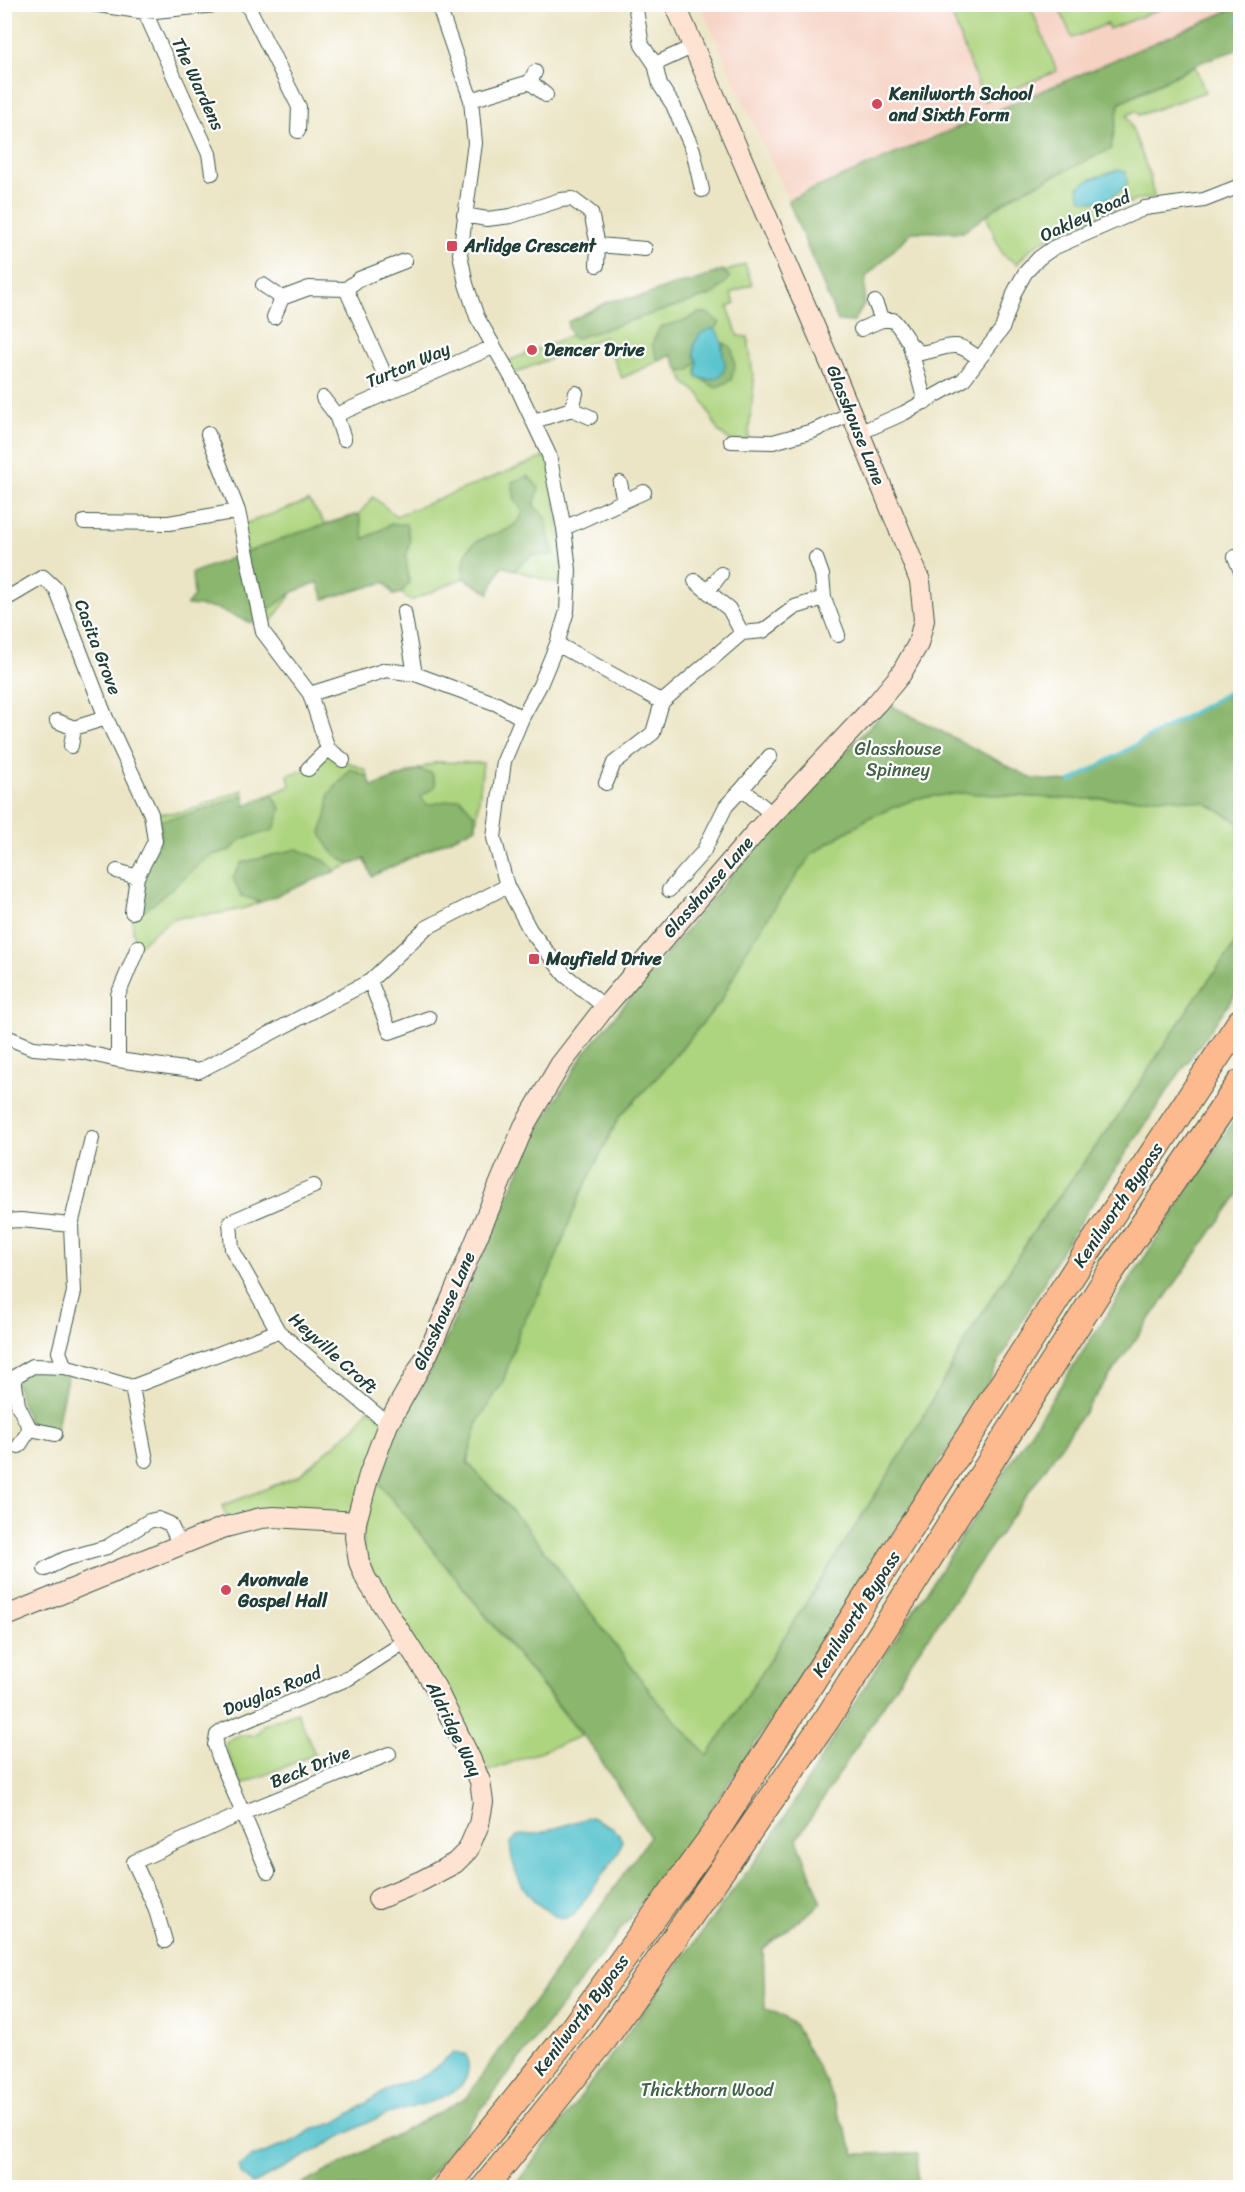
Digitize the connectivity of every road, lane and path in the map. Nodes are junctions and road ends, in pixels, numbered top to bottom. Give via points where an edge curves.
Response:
1 (92, 4) edge
2 (226, 4) edge
3 (247, 4) edge
4 (438, 4) edge
5 (635, 4) edge
6 (675, 4) edge
7 (145, 12) junction
8 (692, 46) junction
9 (655, 64) junction
10 (546, 95) dead end
11 (471, 100) junction
12 (298, 131) dead end
13 (212, 173) dead end
14 (1240, 186) edge
15 (702, 190) dead end
16 (464, 215) junction
17 (598, 245) junction
18 (645, 249) dead end
19 (405, 261) dead end
20 (597, 265) dead end
21 (263, 285) dead end
22 (346, 289) junction
23 (282, 298) junction
24 (875, 302) dead end
25 (274, 317) dead end
26 (882, 320) junction
27 (861, 328) dead end
28 (910, 346) junction
29 (494, 348) junction
30 (980, 359) junction
31 (392, 391) junction
32 (576, 393) dead end
33 (323, 398) dead end
34 (925, 402) junction
35 (572, 409) junction
36 (852, 413) junction
37 (336, 415) junction
38 (590, 417) dead end
39 (534, 421) junction
40 (859, 433) junction
41 (208, 434) dead end
42 (344, 439) dead end
43 (731, 441) dead end
44 (620, 483) dead end
45 (644, 492) dead end
46 (624, 501) junction
47 (238, 511) junction
48 (84, 522) dead end
49 (564, 528) junction
50 (816, 558) dead end
51 (721, 574) dead end
52 (695, 580) dead end
53 (708, 591) junction
54 (4, 597) edge
55 (824, 598) junction
56 (404, 612) dead end
57 (742, 633) junction
58 (838, 634) dead end
59 (557, 644) junction
60 (415, 674) junction
61 (310, 694) junction
62 (662, 702) junction
63 (106, 718) junction
64 (522, 718) junction
65 (57, 721) dead end
66 (74, 728) junction
67 (71, 746) dead end
68 (328, 749) junction
69 (770, 756) dead end
70 (343, 760) dead end
71 (308, 769) dead end
72 (606, 783) dead end
73 (742, 789) junction
74 (771, 814) junction
75 (117, 871) dead end
76 (137, 878) junction
77 (507, 886) junction
78 (669, 890) dead end
79 (132, 912) dead end
80 (138, 947) dead end
81 (370, 981) junction
82 (605, 1007) junction
83 (429, 1018) dead end
84 (1240, 1022) edge
85 (4, 1036) edge
86 (117, 1060) junction
87 (1240, 1083) edge
88 (92, 1138) dead end
89 (314, 1186) dead end
90 (4, 1221) edge
91 (71, 1225) junction
92 (278, 1331) junction
93 (65, 1367) junction
94 (132, 1387) junction
95 (388, 1424) junction
96 (30, 1429) junction
97 (55, 1434) dead end
98 (19, 1446) dead end
99 (146, 1460) dead end
100 (356, 1522) junction
101 (180, 1545) junction
102 (45, 1569) dead end
103 (4, 1617) edge
104 (406, 1641) junction
105 (389, 1754) dead end
106 (243, 1813) junction
107 (268, 1872) dead end
108 (378, 1899) dead end
109 (165, 1941) dead end
110 (445, 2187) edge
111 (483, 2187) edge

1 - 7 street, The Wardens
2 - 7 street, The Wardens
3 - 12 street via 299,107
4 - 11 street
5 - 9 street via 642,45
6 - 8 street, Glasshouse Lane
7 - 13 street, The Wardens via 209,154
8 - 9 street
8 - 36 street, Glasshouse Lane
9 - 15 street via 660,85 693,150
10 - 11 street via 532,77
11 - 16 street via 475,143
14 - 30 street, Oakley Road via 1204,200 1145,208 1056,246 1025,273 1002,329
16 - 17 street via 487,219 511,216 574,193 591,213
16 - 29 street via 460,254 466,284
17 - 18 street
17 - 20 street
19 - 22 street via 359,279
21 - 23 street
22 - 23 street via 309,288
22 - 31 street
23 - 25 street
24 - 26 street
26 - 27 street
26 - 28 street via 893,320
28 - 30 street via 921,353 948,345 960,346
28 - 34 street
29 - 31 street, Turton Way
29 - 39 street
30 - 34 street, Oakley Road via 963,380
31 - 37 street, Turton Way
32 - 35 street
33 - 37 street
34 - 40 street, Oakley Road
35 - 38 street
35 - 39 street
36 - 40 street, Glasshouse Lane
36 - 43 street via 813,431 773,442
37 - 42 street
39 - 49 street via 549,456
40 - 74 street, Glasshouse Lane via 920,581 924,620 918,644 901,674
41 - 47 street
44 - 46 street
45 - 46 street
46 - 49 street
47 - 48 street via 169,523
47 - 61 street via 263,632
49 - 59 street via 569,570 567,611
50 - 55 street
51 - 53 street
52 - 53 street
53 - 57 street via 729,609
54 - 63 street, Casita Grove via 43,577 56,589
55 - 57 street via 795,607 763,631
55 - 58 street
56 - 60 street
57 - 62 street
59 - 62 street
59 - 64 street
60 - 61 street via 386,670
60 - 64 street via 497,704
61 - 68 street
62 - 72 street via 653,732 614,763
63 - 66 street, Casita Grove
63 - 76 street, Casita Grove via 151,814 155,840
64 - 77 street via 504,761 495,817 494,838
65 - 66 street
66 - 67 street
68 - 70 street
68 - 71 street
69 - 73 street, Glasshouse Lane
73 - 74 street
73 - 78 street, Glasshouse Lane via 726,806 703,852
74 - 82 street, Glasshouse Lane
75 - 76 street
76 - 79 street, Casita Grove
77 - 81 street via 426,928
77 - 82 street via 530,930 565,975
80 - 86 street via 117,995
81 - 83 street via 390,1032
81 - 86 street via 199,1071
82 - 95 street, Glasshouse Lane via 560,1065 524,1126 440,1328
84 - 110 highway, Kenilworth Bypass via 1080,1263 715,1833 571,2031
85 - 86 street via 33,1048 83,1052
87 - 111 highway, Kenilworth Bypass via 1112,1270 827,1719 605,2038
88 - 91 street
89 - 92 street, Heyville Croft via 230,1222 232,1249
90 - 91 street
91 - 93 street via 74,1292 59,1352
92 - 94 street
92 - 95 street, Heyville Croft
93 - 94 street
93 - 96 street via 33,1366 14,1377 18,1405
94 - 99 street
95 - 100 street, Glasshouse Lane
96 - 97 street
96 - 98 street
100 - 101 street via 261,1518 222,1527
100 - 104 street, Aldridge Way via 356,1552 362,1570
101 - 102 street via 170,1524 158,1519 107,1546
101 - 103 street
104 - 106 street, Douglas Road via 349,1678 217,1735 216,1748
104 - 108 street, Aldridge Way via 436,1688 470,1758 480,1781 483,1802 468,1850 455,1863
105 - 106 street, Beck Drive
106 - 107 street, Douglas Road
106 - 109 street, Beck Drive via 134,1862 155,1907

